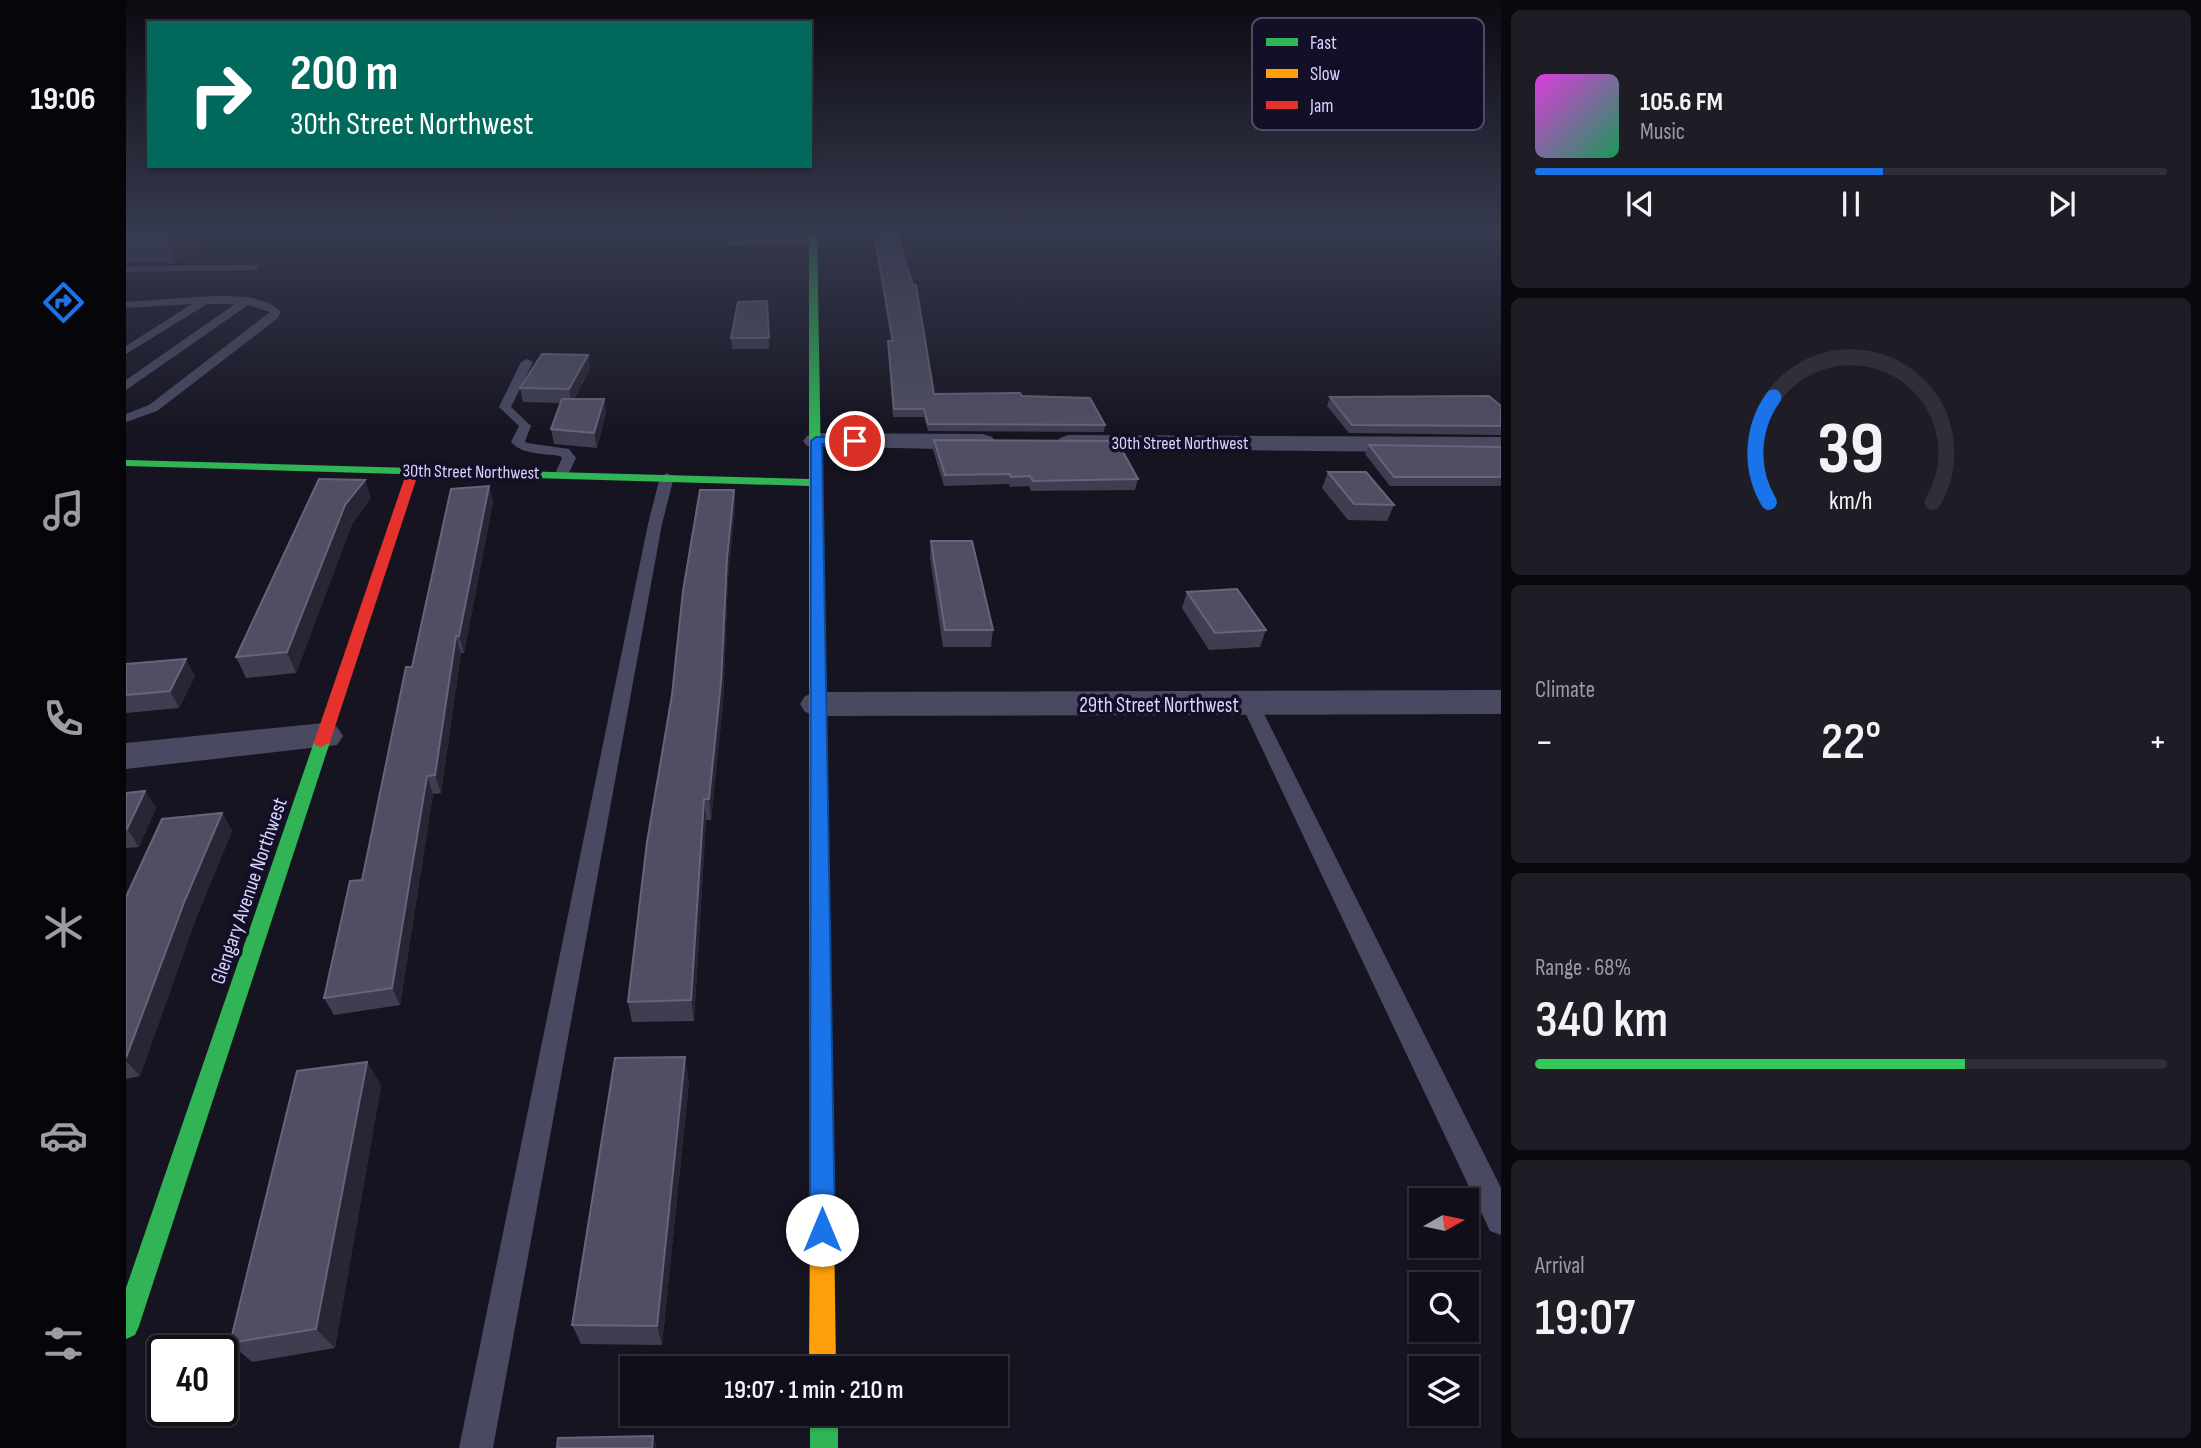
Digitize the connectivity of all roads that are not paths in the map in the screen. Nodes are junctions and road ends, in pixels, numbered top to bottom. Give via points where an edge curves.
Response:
1 (205, 300) junction
2 (814, 300) edge
3 (148, 303) junction
4 (244, 303) junction
5 (126, 305) edge
6 (135, 315) dead end
7 (126, 351) edge
8 (527, 362) dead end
9 (126, 386) edge
10 (126, 418) edge
11 (816, 441) junction
12 (1006, 442) edge
13 (1045, 443) edge
14 (1501, 445) edge
15 (126, 463) edge
16 (413, 471) junction
17 (562, 474) junction
18 (667, 477) junction
19 (816, 483) junction
20 (1501, 702) edge
21 (818, 704) junction
22 (1250, 704) junction
23 (324, 736) junction
24 (126, 756) edge
25 (1501, 1220) edge
26 (141, 1232) edge
27 (126, 1326) edge
28 (823, 1356) edge
29 (824, 1426) edge
30 (476, 1448) edge
31 (824, 1448) edge

1 - 3 lane
1 - 4 lane
1 - 7 lane
2 - 11 street
3 - 5 lane
3 - 6 lane
4 - 9 lane
4 - 10 lane via 272,307 274,316 153,408
8 - 17 lane via 505,407 525,426 518,442 523,447 564,452 569,458
11 - 12 street
11 - 19 street
13 - 14 street, 30th Street Northwest
15 - 16 street, 30th Street Northwest
16 - 17 street, 30th Street Northwest
16 - 23 street, Glengary Avenue Northwest
17 - 18 street, 30th Street Northwest
18 - 19 street, 30th Street Northwest
18 - 30 lane via 654,524
19 - 21 street
20 - 22 street, 29th Street Northwest
21 - 22 street, 29th Street Northwest
21 - 28 street
22 - 25 lane
23 - 24 street
23 - 26 street, Glengary Avenue Northwest
26 - 27 street, Glengary Avenue Northwest
29 - 31 street

